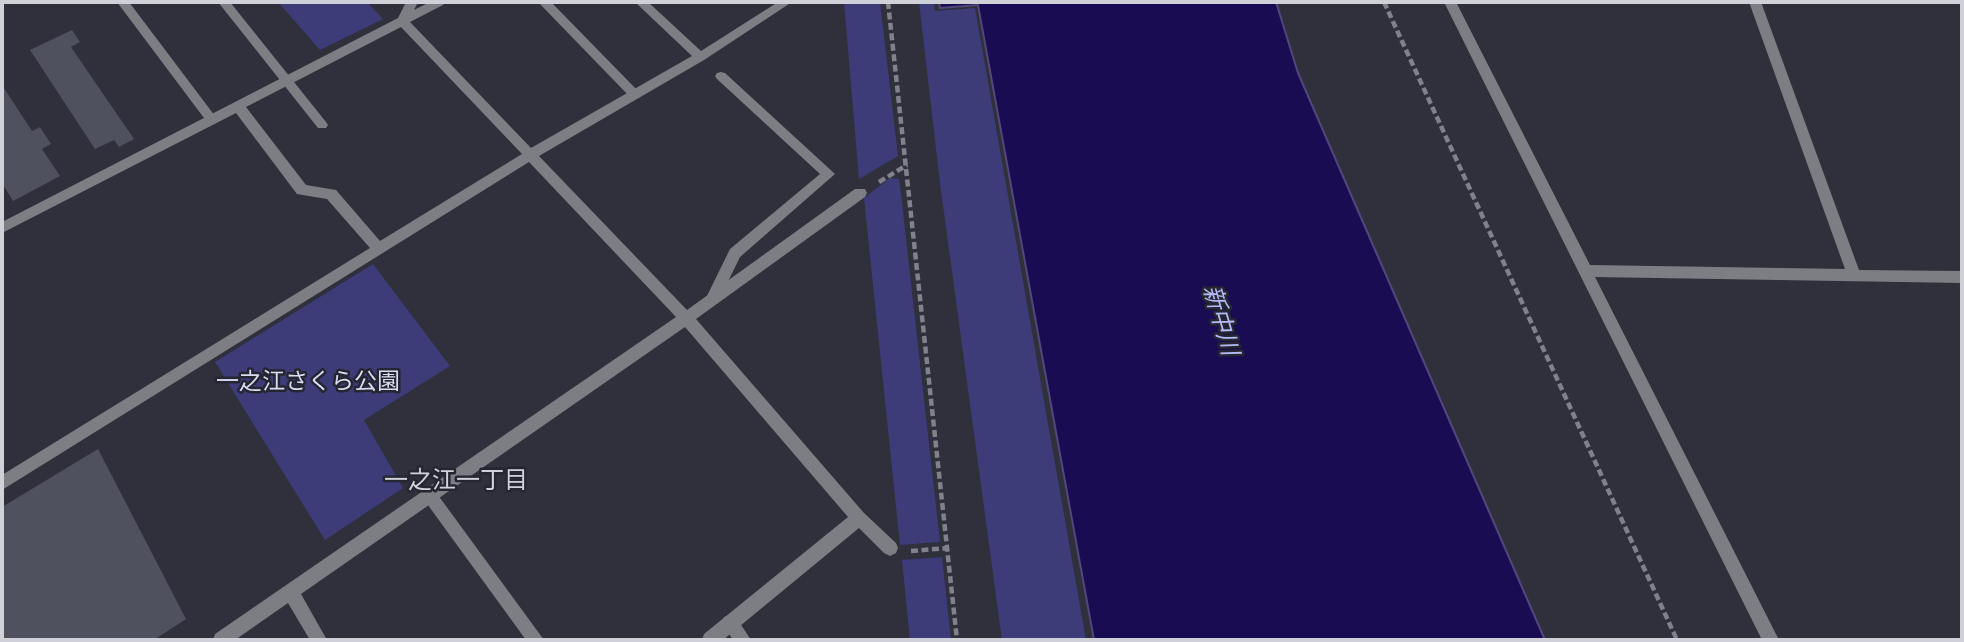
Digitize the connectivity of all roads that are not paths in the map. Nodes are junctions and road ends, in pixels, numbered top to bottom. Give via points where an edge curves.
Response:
1 (123, 2) edge
2 (225, 2) edge
3 (412, 2) edge
4 (439, 2) edge
5 (544, 2) edge
6 (641, 2) edge
7 (786, 2) edge
8 (1450, 2) edge
9 (1755, 2) edge
10 (402, 21) junction
11 (700, 57) junction
12 (721, 76) dead end
13 (286, 80) junction
14 (635, 95) junction
15 (237, 106) junction
16 (211, 119) junction
17 (322, 125) dead end
18 (532, 154) junction
19 (860, 193) road end
20 (2, 228) edge
21 (379, 249) junction
22 (1588, 271) junction
23 (1854, 276) junction
24 (1962, 277) edge
25 (712, 300) junction
26 (686, 318) junction
27 (2, 483) edge
28 (430, 496) junction
29 (859, 518) junction
30 (890, 548) road end
31 (291, 592) junction
32 (730, 623) junction
33 (221, 640) edge
34 (319, 640) edge
35 (536, 640) edge
36 (709, 640) edge
37 (743, 640) edge
38 (1771, 640) edge

1 - 16 street
2 - 13 street
3 - 10 street
4 - 10 street
5 - 14 street
6 - 11 street
7 - 11 street
8 - 22 street
9 - 23 street
10 - 13 street
10 - 18 street
11 - 14 street
12 - 25 street via 829,174 734,253
13 - 15 street
13 - 17 street
14 - 18 street
15 - 16 street
15 - 21 street via 302,190 331,194
16 - 20 street
18 - 21 street
18 - 26 street
19 - 25 street
21 - 27 street
22 - 23 street
22 - 38 street
23 - 24 street
25 - 26 street
26 - 28 street
26 - 29 street
28 - 31 street
28 - 35 street
29 - 30 street
29 - 32 street
31 - 33 street
31 - 34 street
32 - 36 street
32 - 37 street

